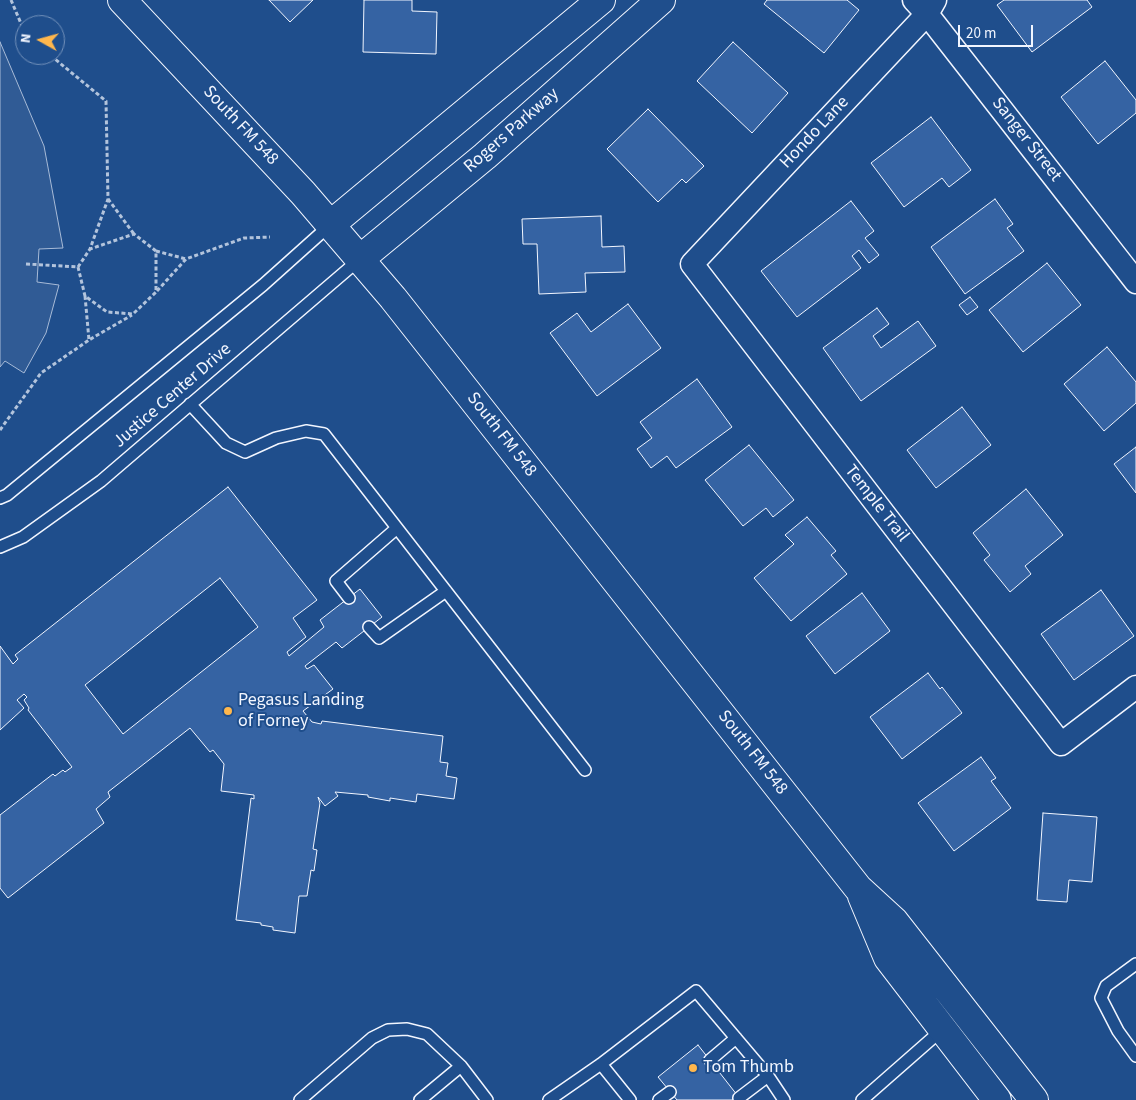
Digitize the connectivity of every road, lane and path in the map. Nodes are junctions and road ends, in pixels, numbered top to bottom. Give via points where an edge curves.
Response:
1 (10, 0) edge
2 (122, 0) edge
3 (600, 0) edge
4 (661, 0) edge
5 (925, 5) edge
6 (17, 15) edge
7 (62, 65) edge
8 (108, 199) junction
9 (330, 225) junction
10 (134, 234) junction
11 (270, 237) dead end
12 (90, 249) junction
13 (156, 251) junction
14 (186, 259) junction
15 (360, 259) junction
16 (26, 264) dead end
17 (692, 264) joint
18 (78, 267) junction
19 (1136, 282) edge
20 (156, 292) junction
21 (85, 296) junction
22 (133, 314) junction
23 (89, 340) junction
24 (190, 404) junction
25 (0, 430) edge
26 (0, 498) edge
27 (397, 528) junction
28 (0, 547) edge
29 (446, 592) junction
30 (349, 598) dead end
31 (369, 627) dead end
32 (1136, 688) edge
33 (585, 770) dead end
34 (1136, 964) edge
35 (953, 1020) junction
36 (736, 1038) junction
37 (1136, 1056) edge
38 (710, 1060) dead end
39 (601, 1064) junction
40 (461, 1066) junction
41 (768, 1076) junction
42 (670, 1092) dead end
43 (739, 1098) dead end
44 (300, 1100) edge
45 (420, 1100) edge
46 (487, 1100) edge
47 (549, 1100) edge
48 (630, 1100) edge
49 (659, 1100) edge
50 (784, 1100) edge
51 (862, 1100) edge
52 (997, 1100) edge
53 (1034, 1100) edge

1 - 6 path
2 - 9 main road, South FM 548
3 - 9 main road
4 - 15 main road, Rogers Parkway via 485,156
5 - 17 street, Hondo Lane
5 - 19 street, Sanger Street
7 - 8 path via 106,101
8 - 10 path
8 - 12 path
9 - 15 main road, South FM 548
9 - 26 lane, Justice Center Drive via 263,285
10 - 12 path
10 - 13 path
11 - 14 path via 244,238
12 - 18 path
13 - 14 path
13 - 20 path
14 - 20 path
15 - 24 lane, Justice Center Drive
15 - 35 main road, South FM 548 via 858,888 894,921
16 - 18 path
17 - 32 street, Temple Trail via 1061,744
18 - 21 path
20 - 22 path
21 - 22 path via 107,312
21 - 23 path
22 - 23 path
23 - 25 path via 41,373
24 - 27 lane via 226,443 245,452 276,438 306,431 324,434
24 - 28 lane, Justice Center Drive via 101,481 23,537
27 - 29 lane
27 - 30 lane via 336,581
29 - 31 lane via 379,638
29 - 33 lane
34 - 37 lane via 1106,986 1101,998
35 - 51 lane
35 - 52 main road, South FM 548
35 - 53 main road, South FM 548
36 - 38 lane
36 - 39 lane via 696,991
36 - 41 lane
39 - 47 lane
39 - 48 lane
40 - 44 lane via 427,1034 408,1028 388,1030 372,1038
40 - 45 lane
40 - 46 lane
41 - 43 lane
41 - 50 lane
42 - 49 lane

